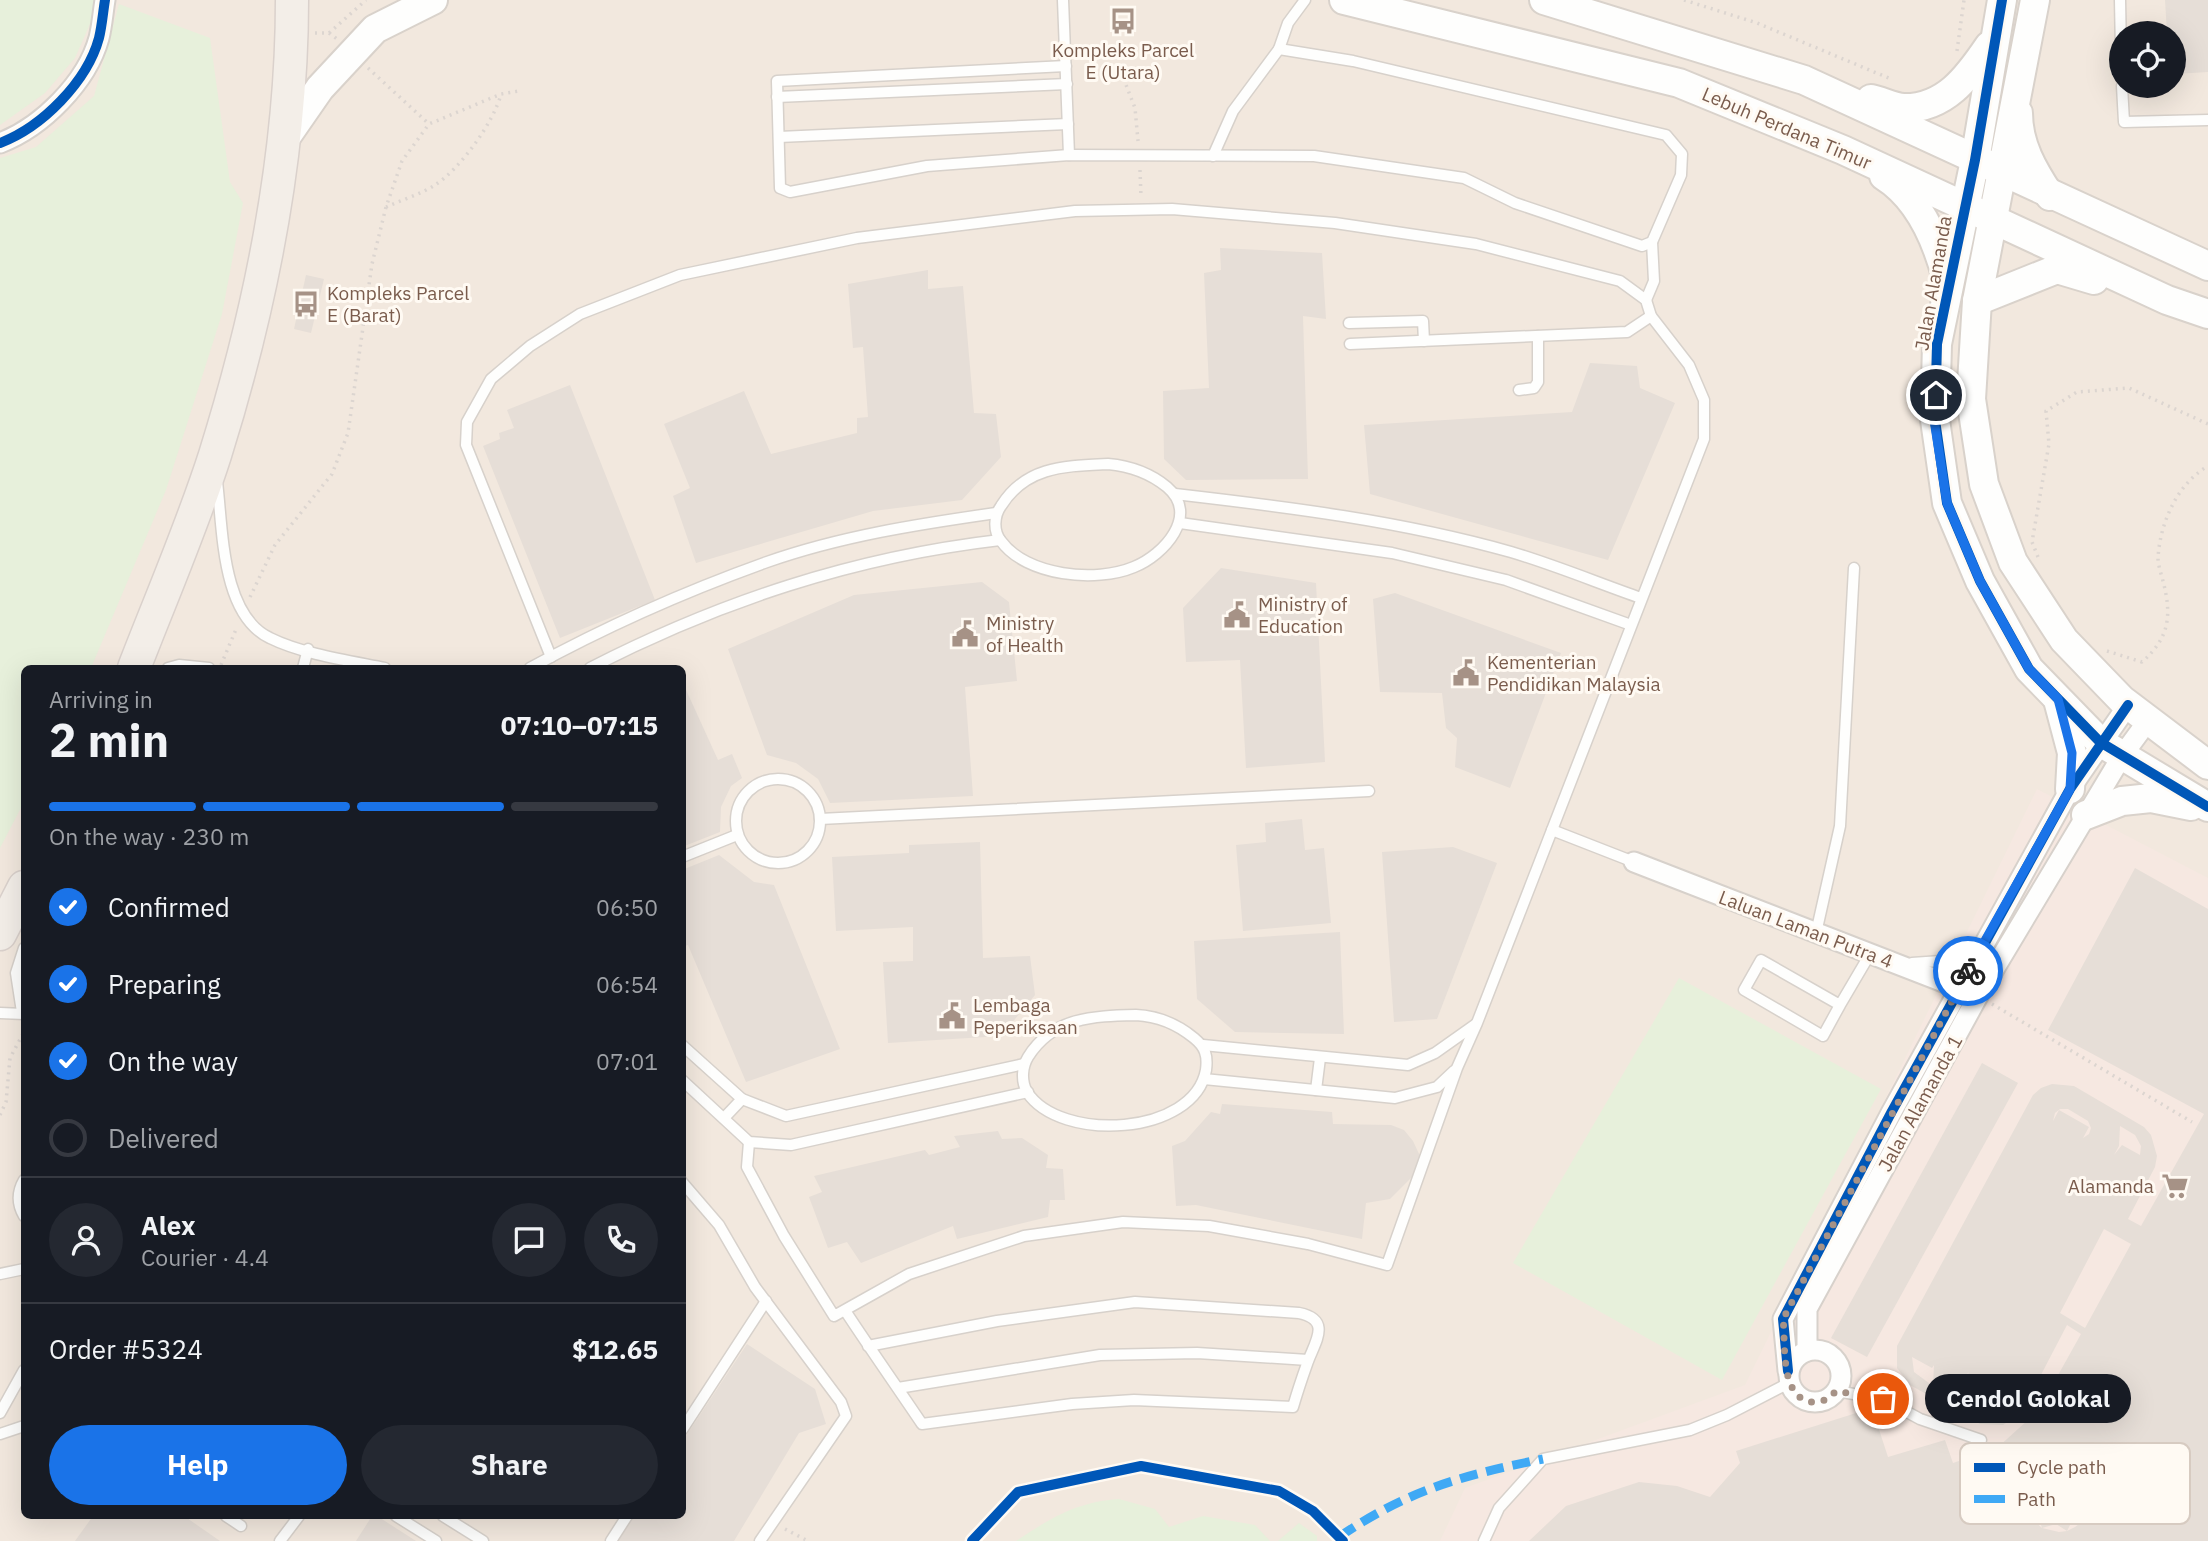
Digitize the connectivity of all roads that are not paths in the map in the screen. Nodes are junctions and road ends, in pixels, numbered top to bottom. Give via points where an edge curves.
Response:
1 (105, 0) edge
2 (292, 0) edge
3 (433, 0) edge
4 (1063, 0) edge
5 (1305, 0) edge
6 (1344, 0) edge
7 (1544, 0) edge
8 (2002, 0) edge
9 (2035, 0) edge
10 (2120, 0) edge
11 (2120, 21) edge
12 (1994, 37) junction
13 (1279, 50) junction
14 (1066, 66) junction
15 (2018, 79) junction
16 (1804, 80) junction
17 (1067, 84) junction
18 (777, 97) junction
19 (2123, 98) edge
20 (2208, 120) edge
21 (1068, 124) junction
22 (286, 136) junction
23 (779, 137) junction
24 (0, 143) edge
25 (1843, 150) junction
26 (1069, 155) junction
27 (1213, 156) junction
28 (1988, 166) junction
29 (2050, 196) junction
30 (1965, 205) junction
31 (1993, 217) junction
32 (1652, 242) junction
33 (2208, 266) edge
34 (1949, 285) junction
35 (1646, 300) junction
36 (2167, 300) junction
37 (1977, 301) junction
38 (2208, 314) edge
39 (1651, 316) junction
40 (1349, 323) dead end
41 (1538, 336) junction
42 (1424, 341) junction
43 (1350, 344) dead end
44 (1520, 390) dead end
45 (214, 457) junction
46 (1175, 494) junction
47 (996, 513) junction
48 (1180, 523) junction
49 (1000, 540) junction
50 (1854, 568) dead end
51 (1641, 598) junction
52 (1631, 625) junction
53 (308, 649) junction
54 (551, 657) junction
55 (135, 665) edge
56 (304, 665) edge
57 (373, 665) edge
58 (536, 665) edge
59 (596, 665) edge
60 (2058, 699) junction
61 (2137, 714) junction
62 (2111, 749) junction
63 (2208, 765) edge
64 (2070, 789) junction
65 (1368, 791) dead end
66 (2208, 808) edge
67 (2087, 815) junction
68 (820, 819) junction
69 (1552, 830) junction
70 (737, 835) junction
71 (686, 855) edge
72 (1634, 862) joint
73 (21, 893) edge
74 (1815, 933) junction
75 (0, 934) edge
76 (1984, 943) junction
77 (1870, 954) junction
78 (21, 957) edge
79 (1894, 963) junction
80 (1959, 988) junction
81 (1978, 996) junction
82 (21, 1002) edge
83 (1840, 1005) junction
84 (0, 1013) edge
85 (21, 1013) edge
86 (1477, 1023) junction
87 (1203, 1045) junction
88 (686, 1049) edge
89 (1320, 1058) junction
90 (1024, 1064) junction
91 (1457, 1068) junction
92 (1204, 1079) junction
93 (686, 1084) edge
94 (1316, 1090) junction
95 (1028, 1093) junction
96 (742, 1100) junction
97 (724, 1118) junction
98 (749, 1142) junction
99 (21, 1185) edge
100 (686, 1187) edge
101 (21, 1210) edge
102 (21, 1270) edge
103 (0, 1274) edge
104 (766, 1301) junction
105 (846, 1312) junction
106 (869, 1346) junction
107 (1807, 1351) junction
108 (1308, 1360) junction
109 (21, 1375) edge
110 (1789, 1377) junction
111 (898, 1388) junction
112 (1836, 1391) junction
113 (0, 1413) edge
114 (686, 1424) edge
115 (21, 1427) edge
116 (0, 1434) edge
117 (1981, 1440) dead end
118 (231, 1519) edge
119 (297, 1519) edge
120 (401, 1519) edge
121 (448, 1519) edge
122 (626, 1519) edge
123 (241, 1525) dead end
124 (280, 1541) edge
125 (436, 1541) edge
126 (483, 1541) edge
127 (611, 1541) edge
128 (760, 1541) edge
129 (1484, 1541) edge

1 - 24 street via 99,40 78,81 52,108
2 - 22 main road
3 - 22 main road via 375,29 320,88
4 - 14 lane
5 - 13 lane via 1288,23
6 - 25 main road, Lebuh Perdana Timur via 1679,83
7 - 16 main road
8 - 12 main road
9 - 15 main road
10 - 11 lane
12 - 16 main road via 1967,79 1942,100 1903,108
12 - 28 main road
13 - 27 lane via 1233,111
13 - 32 lane via 1353,61 1666,135 1682,154 1681,175
14 - 17 lane
14 - 18 lane via 777,81
15 - 28 main road
15 - 29 main road via 2021,137 2028,160
16 - 28 main road
17 - 18 lane
17 - 21 lane
18 - 23 lane
19 - 20 lane via 2124,122
21 - 23 lane
21 - 26 lane
22 - 45 main road via 259,292
23 - 26 lane via 779,183 790,192 927,166
25 - 30 main road, Lebuh Perdana Timur
25 - 34 main road via 1904,193 1939,248
26 - 27 lane
27 - 32 lane via 1314,156 1464,178 1516,204 1642,246
28 - 29 main road
28 - 30 main road, Jalan Alamanda
28 - 31 main road
29 - 33 main road
30 - 31 main road, Lebuh Perdana Timur
30 - 34 main road, Jalan Alamanda
31 - 36 main road, Lebuh Perdana Timur
31 - 37 main road
32 - 35 lane via 1654,281
34 - 60 main road, Jalan Alamanda via 1937,344 1934,420 1947,503 1980,581 2029,669
35 - 39 lane
35 - 54 lane via 1620,281 1476,244 1335,223 1172,209 1075,211 857,238 680,275 580,314 530,346 491,379 467,422 466,445
36 - 37 main road via 2057,269
36 - 38 main road, Lebuh Perdana Timur
37 - 61 main road via 1971,399 1984,484 2013,562 2064,640
39 - 41 lane via 1628,332
39 - 51 lane via 1689,365 1704,400 1704,439
40 - 42 lane via 1423,321
41 - 42 lane
41 - 44 lane via 1538,382 1534,388
42 - 43 lane
45 - 53 lane via 228,578 242,613 269,638
45 - 55 main road
46 - 47 lane via 1161,482 1124,466 1061,466 1024,481
46 - 48 lane
46 - 51 lane via 1399,525 1512,553
47 - 49 lane
47 - 54 lane via 877,532 769,561
48 - 49 lane via 1169,542 1153,556 1117,572 1051,572 1014,555
48 - 52 lane via 1392,553 1506,580
49 - 59 lane via 887,557 778,587
50 - 74 lane via 1840,826
51 - 52 lane
52 - 69 lane
53 - 56 lane
53 - 57 lane
54 - 58 lane
60 - 62 main road, Jalan Alamanda
60 - 64 main road via 2072,753
61 - 62 street, Jalan Alamanda 1
61 - 63 main road
62 - 64 street, Jalan Alamanda 1
62 - 66 main road, Jalan Alamanda
62 - 67 street, Jalan Alamanda 1
64 - 76 street, Jalan Alamanda 1
65 - 68 lane
66 - 67 main road via 2151,798 2122,801
67 - 81 street, Jalan Alamanda 1
68 - 70 lane via 816,839 790,862 766,862 749,852
68 - 70 lane via 818,807 803,787 784,779 761,782 744,794 736,814
69 - 72 lane
69 - 86 lane
70 - 71 lane
72 - 74 street, Laluan Laman Putra 4
73 - 75 main road
74 - 77 street, Laluan Laman Putra 4
76 - 79 lane via 1955,960
76 - 80 street, Jalan Alamanda 1
77 - 79 street, Laluan Laman Putra 4
77 - 83 lane
78 - 82 lane via 16,973
79 - 80 street, Laluan Laman Putra 4
80 - 81 street, Laluan Laman Putra 4
80 - 110 street, Jalan Alamanda 1 via 1783,1319
81 - 107 street, Jalan Alamanda 1 via 1807,1309
83 - 83 lane via 1823,1036 1744,990 1761,960
84 - 85 lane
86 - 89 lane via 1435,1053 1408,1065
86 - 91 lane
87 - 89 lane
87 - 90 lane via 1179,1027 1151,1016 1088,1017 1052,1031 1035,1045
87 - 92 lane via 1208,1058
88 - 96 lane
89 - 94 lane
90 - 95 lane
90 - 96 lane via 786,1116
91 - 94 lane via 1437,1087 1395,1098
91 - 105 lane via 1387,1265 1308,1244 1209,1226 1123,1222 1024,1236 909,1274
92 - 94 lane
92 - 95 lane via 1181,1107 1144,1123 1078,1123
93 - 97 lane
95 - 98 lane via 791,1145
96 - 97 lane
97 - 98 lane
98 - 105 lane via 747,1167 784,1236 834,1316
99 - 101 lane
100 - 104 lane via 719,1225
102 - 103 lane
104 - 114 lane
104 - 128 lane via 841,1402 846,1416
105 - 106 lane
106 - 108 lane via 1057,1312 1149,1302 1312,1315 1319,1335
106 - 111 lane
107 - 110 street via 1795,1358
107 - 112 street via 1820,1350 1832,1356 1841,1379
108 - 111 lane via 1197,1353 1100,1355
108 - 111 lane via 1293,1406 1134,1400 922,1424
109 - 113 lane
110 - 112 street via 1794,1394 1815,1403
110 - 129 lane via 1727,1415 1690,1430 1543,1459 1499,1508
112 - 117 lane via 1883,1399 1920,1419
115 - 116 lane
118 - 123 lane
119 - 124 lane
120 - 125 lane
121 - 126 lane
122 - 127 lane

